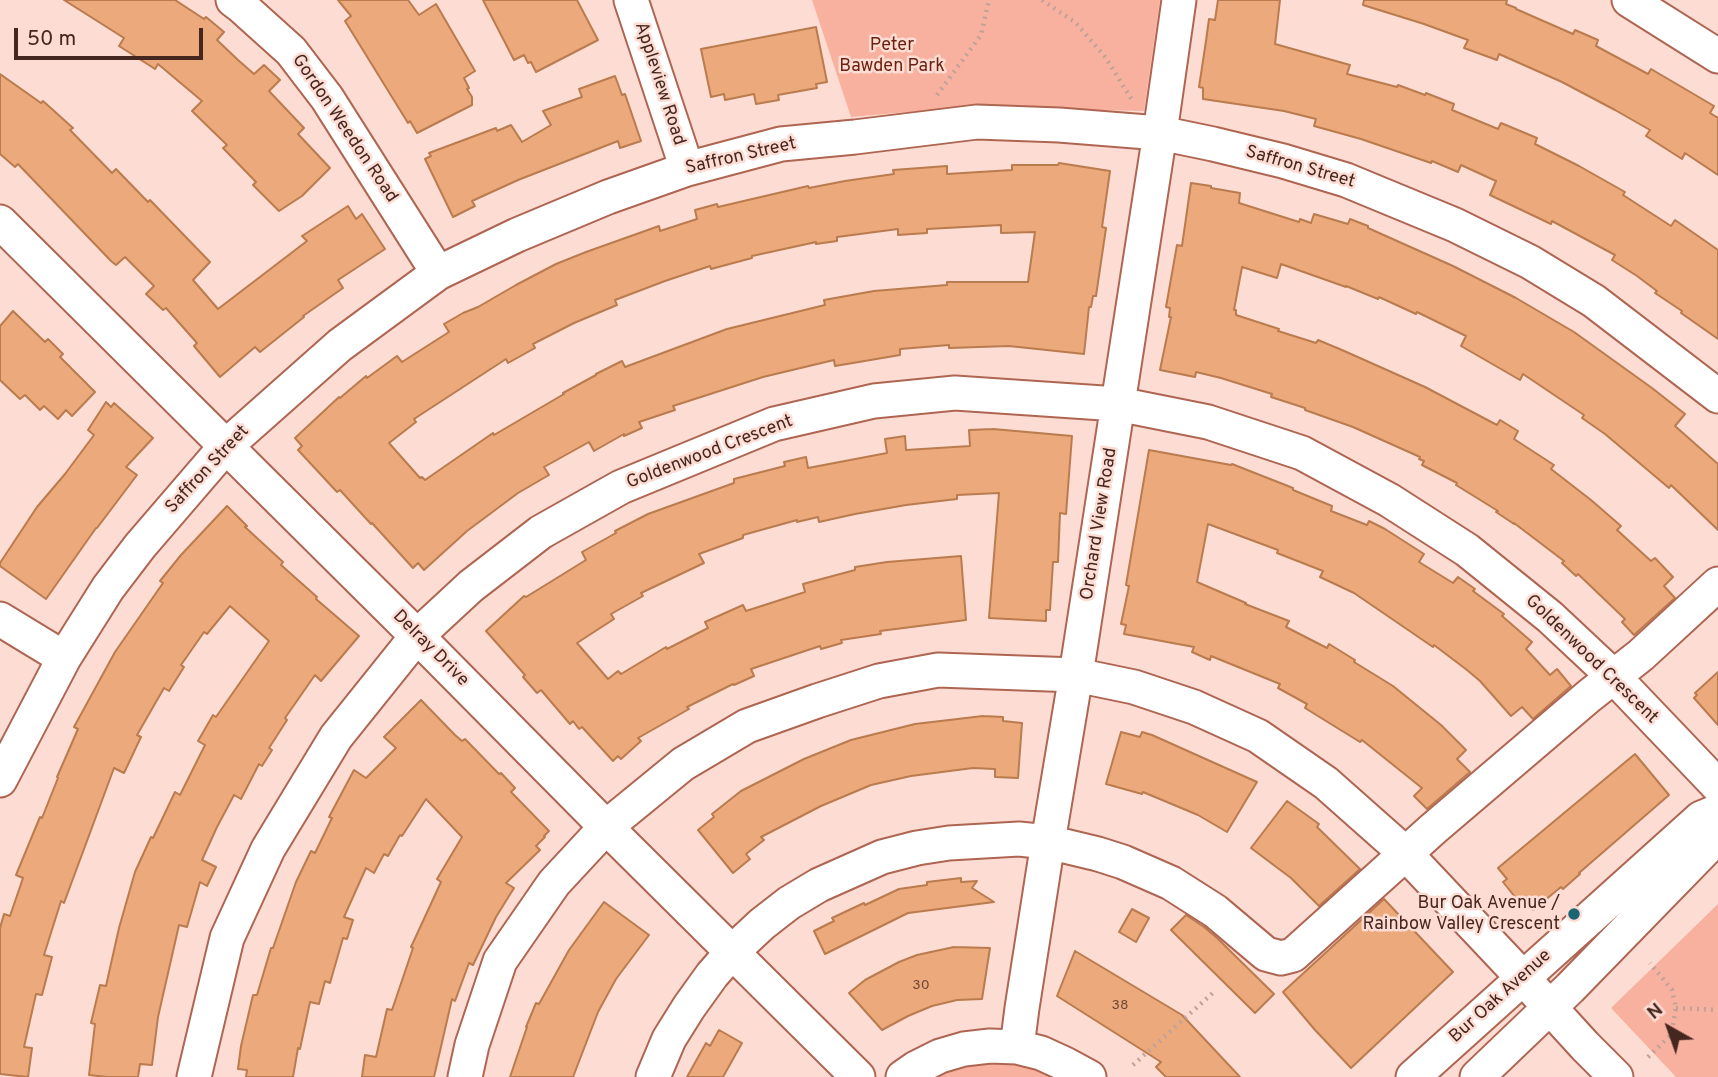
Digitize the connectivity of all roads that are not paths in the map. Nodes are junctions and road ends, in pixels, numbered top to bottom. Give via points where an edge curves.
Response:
1 (233, 0) edge
2 (631, 0) edge
3 (1179, 0) edge
4 (1629, 0) edge
5 (1718, 56) edge
6 (1160, 133) junction
7 (687, 169) junction
8 (0, 222) edge
9 (438, 273) junction
10 (1718, 396) edge
11 (1118, 404) junction
12 (226, 446) junction
13 (1718, 584) edge
14 (0, 619) edge
15 (417, 636) junction
16 (64, 658) junction
17 (1076, 675) junction
18 (1613, 676) junction
19 (0, 780) edge
20 (1718, 786) edge
21 (1718, 811) edge
22 (606, 827) junction
23 (1718, 836) edge
24 (1048, 842) junction
25 (1405, 853) junction
26 (733, 951) junction
27 (1523, 978) junction
28 (1550, 1007) junction
29 (1017, 1047) junction
30 (194, 1077) edge
31 (465, 1077) edge
32 (653, 1077) edge
33 (858, 1077) edge
34 (902, 1077) edge
35 (1088, 1077) edge
36 (1413, 1077) edge
37 (1476, 1077) edge
38 (1616, 1077) edge

1 - 9 street, Gordon Weedon Road via 291,51 327,98
2 - 7 street, Appleview Road
3 - 6 street, Orchard View Road
4 - 5 street
6 - 7 street, Saffron Street via 977,122 781,144
6 - 10 street, Saffron Street via 1346,180 1455,225 1530,262 1594,301
6 - 11 street, Orchard View Road
7 - 9 street, Saffron Street via 528,230
8 - 12 street, Delray Drive
9 - 12 street, Saffron Street via 340,345
11 - 15 street, Goldenwood Crescent via 955,393 874,401 774,424 621,487 541,533 471,586
11 - 17 street, Orchard View Road
11 - 18 street, Goldenwood Crescent via 1208,422 1302,453 1389,500 1466,550 1550,617
12 - 15 street, Delray Drive
12 - 16 street, Saffron Street via 140,546
13 - 18 street
14 - 16 street
15 - 22 street, Delray Drive
15 - 30 street, Goldenwood Crescent via 336,737 268,849 227,938
16 - 19 street, Saffron Street
17 - 22 street via 938,670 879,681 817,701 747,726 683,764
17 - 24 street, Orchard View Road
17 - 25 street via 1134,687 1194,707 1258,736 1326,783
18 - 20 street, Goldenwood Crescent
18 - 25 street
21 - 27 street, Bur Oak Avenue via 1701,818
22 - 26 street, Delray Drive
22 - 31 street via 554,883 500,961
23 - 28 street
24 - 25 street via 1123,862 1171,883 1215,911 1266,954 1280,958 1298,951
24 - 26 street via 949,843 882,857 789,903
24 - 29 street, Orchard View Road
25 - 27 street
26 - 32 street via 689,1007
26 - 33 street, Delray Drive
27 - 28 street
27 - 36 street, Bur Oak Avenue
28 - 37 street
28 - 38 street
29 - 34 street via 950,1052
29 - 35 street via 1053,1058

